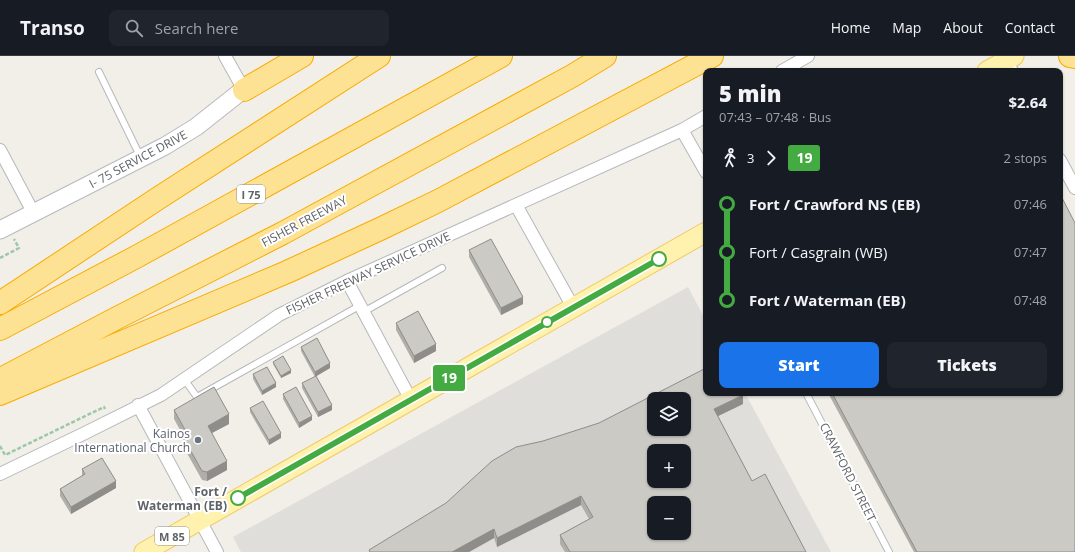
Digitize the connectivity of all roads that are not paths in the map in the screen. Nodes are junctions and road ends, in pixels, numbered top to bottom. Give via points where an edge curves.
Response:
1 (225, 56) edge
2 (284, 56) edge
3 (302, 56) edge
4 (379, 56) edge
5 (501, 56) edge
6 (605, 56) edge
7 (712, 56) edge
8 (808, 56) edge
9 (1070, 56) edge
10 (1075, 57) edge
11 (1009, 61) edge
12 (787, 68) edge
13 (994, 68) edge
14 (99, 72) dead end
15 (244, 90) junction
16 (703, 118) edge
17 (682, 130) junction
18 (0, 150) edge
19 (141, 159) junction
20 (1063, 166) edge
21 (703, 167) edge
22 (1075, 188) edge
23 (516, 205) junction
24 (33, 212) junction
25 (0, 230) edge
26 (703, 234) edge
27 (442, 268) dead end
28 (347, 280) junction
29 (0, 303) edge
30 (574, 307) junction
31 (363, 308) junction
32 (0, 329) edge
33 (184, 379) junction
34 (0, 380) edge
35 (0, 394) edge
36 (808, 396) edge
37 (411, 400) junction
38 (138, 405) junction
39 (0, 474) edge
40 (200, 521) junction
41 (144, 552) edge
42 (217, 552) edge
43 (889, 552) edge

1 - 15 street
2 - 15 main road, I- 75 SERVICE DRIVE
3 - 15 highway
4 - 29 highway
5 - 32 highway, I 75
6 - 34 highway, FISHER FREEWAY via 283,233
7 - 35 highway via 380,229 280,275
8 - 12 street
9 - 10 highway
11 - 13 main road
14 - 19 lane
15 - 19 main road, I- 75 SERVICE DRIVE via 196,127
16 - 17 street, FISHER FREEWAY SERVICE DRIVE
17 - 21 street
17 - 23 street, FISHER FREEWAY SERVICE DRIVE
18 - 24 street
19 - 24 main road, I- 75 SERVICE DRIVE
20 - 22 street
23 - 28 street, FISHER FREEWAY SERVICE DRIVE
23 - 30 street
24 - 25 main road, I- 75 SERVICE DRIVE
26 - 30 main road, M 85
27 - 31 lane
28 - 31 street
28 - 33 street, FISHER FREEWAY SERVICE DRIVE via 279,316
30 - 37 main road, M 85
31 - 33 lane via 197,397
31 - 37 street
33 - 38 street, FISHER FREEWAY SERVICE DRIVE via 161,395
36 - 43 lane, CRAWFORD STREET
37 - 40 main road, M 85
38 - 39 street, FISHER FREEWAY SERVICE DRIVE
38 - 40 street
40 - 41 main road, M 85
40 - 42 street

